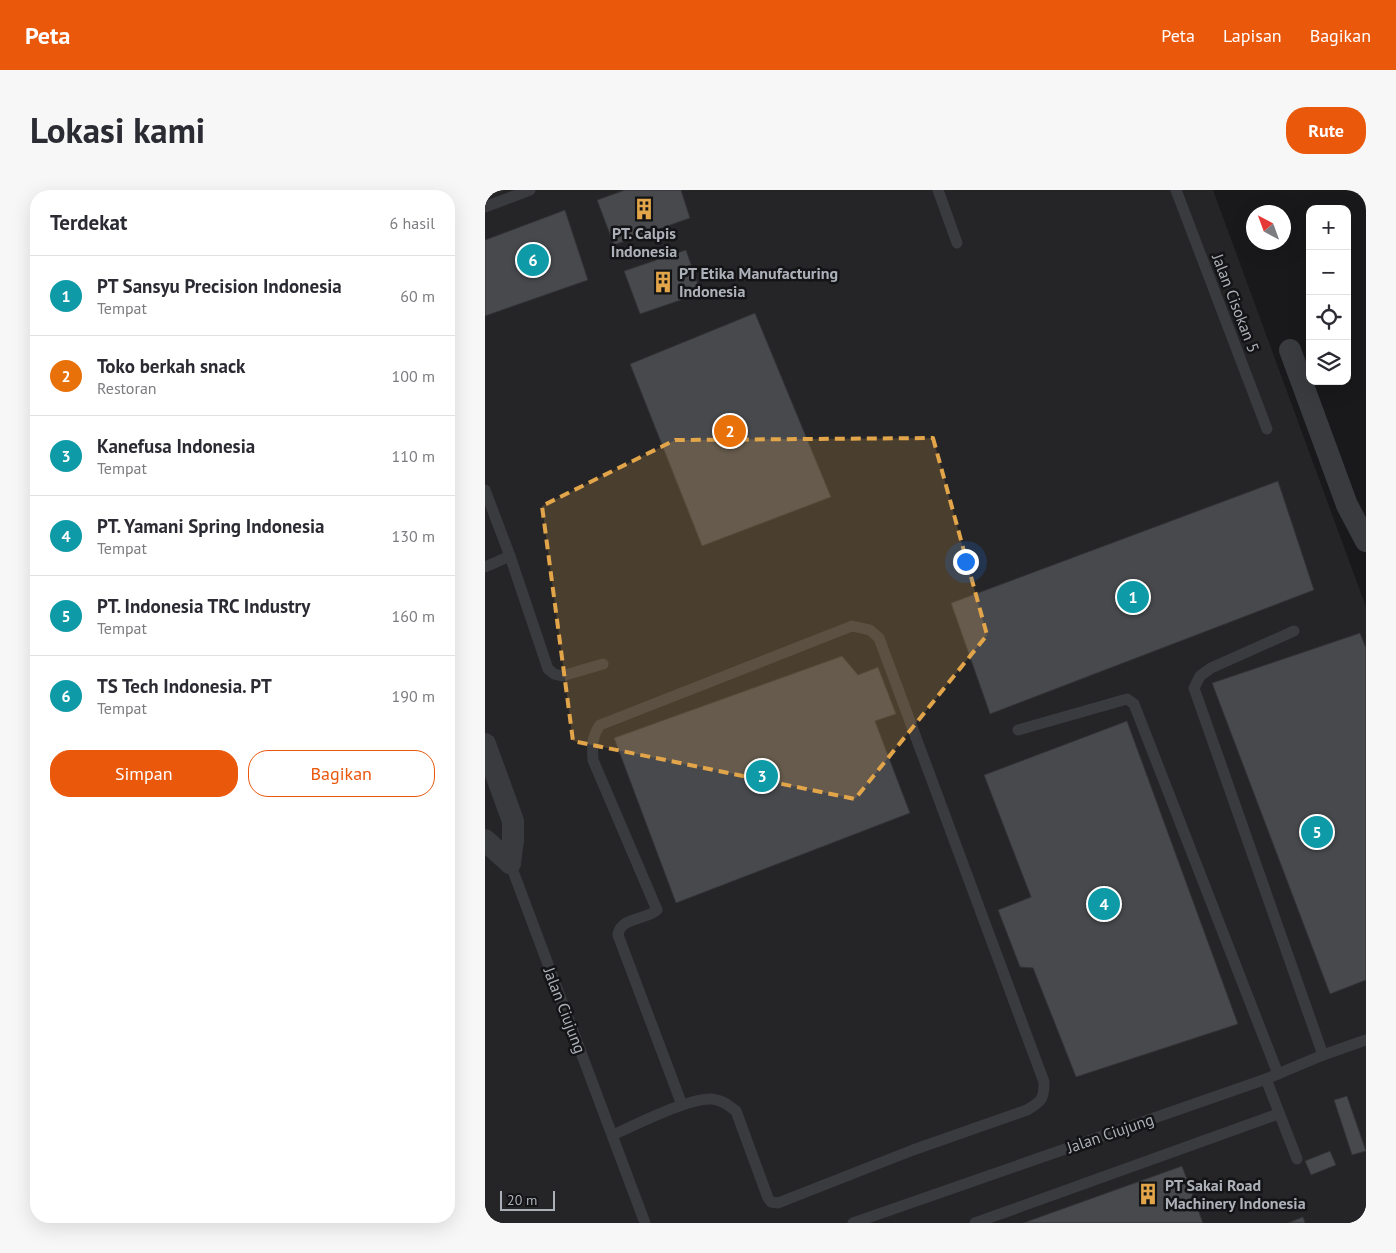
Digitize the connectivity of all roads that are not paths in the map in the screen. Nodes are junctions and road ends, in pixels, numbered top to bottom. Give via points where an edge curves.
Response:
1 (530, 190) edge
2 (938, 190) edge
3 (1176, 190) edge
4 (485, 207) edge
5 (957, 243) dead end
6 (1290, 350) dead end
7 (1267, 428) dead end
8 (485, 490) edge
9 (1366, 541) edge
10 (510, 556) junction
11 (485, 567) edge
12 (1294, 631) dead end
13 (603, 664) dead end
14 (1018, 730) dead end
15 (485, 744) edge
16 (492, 786) edge
17 (513, 821) junction
18 (485, 830) edge
19 (485, 840) edge
20 (510, 864) junction
21 (1366, 1040) edge
22 (1323, 1055) junction
23 (1278, 1074) junction
24 (1266, 1079) junction
25 (682, 1105) junction
26 (1278, 1114) junction
27 (613, 1135) junction
28 (1297, 1159) dead end
29 (645, 1223) edge
30 (853, 1223) edge
31 (975, 1223) edge

1 - 4 lane
2 - 5 lane
3 - 7 lane, Jalan Cisokan 5
6 - 9 street via 1347,505
8 - 10 lane
10 - 11 lane
10 - 13 lane via 548,669 562,676
12 - 22 lane via 1211,668 1200,676 1194,688
14 - 23 lane via 1127,699 1134,704
15 - 16 street
16 - 17 street
17 - 18 street
17 - 20 street, Jalan Ciujung
19 - 20 street
20 - 27 lane, Jalan Ciujung
21 - 22 lane, Jalan Ciujung
22 - 23 lane, Jalan Ciujung
23 - 24 lane, Jalan Ciujung
24 - 26 lane
24 - 30 lane, Jalan Ciujung
25 - 25 lane via 618,935 625,923 657,910 593,760 595,733 600,725 852,626 870,630 879,638 1044,1082 1044,1096 1039,1104 1027,1110 913,1150 778,1204 768,1198 736,1111 723,1102 710,1099
25 - 27 lane
26 - 28 lane
26 - 31 lane
27 - 29 lane, Jalan Ciujung

